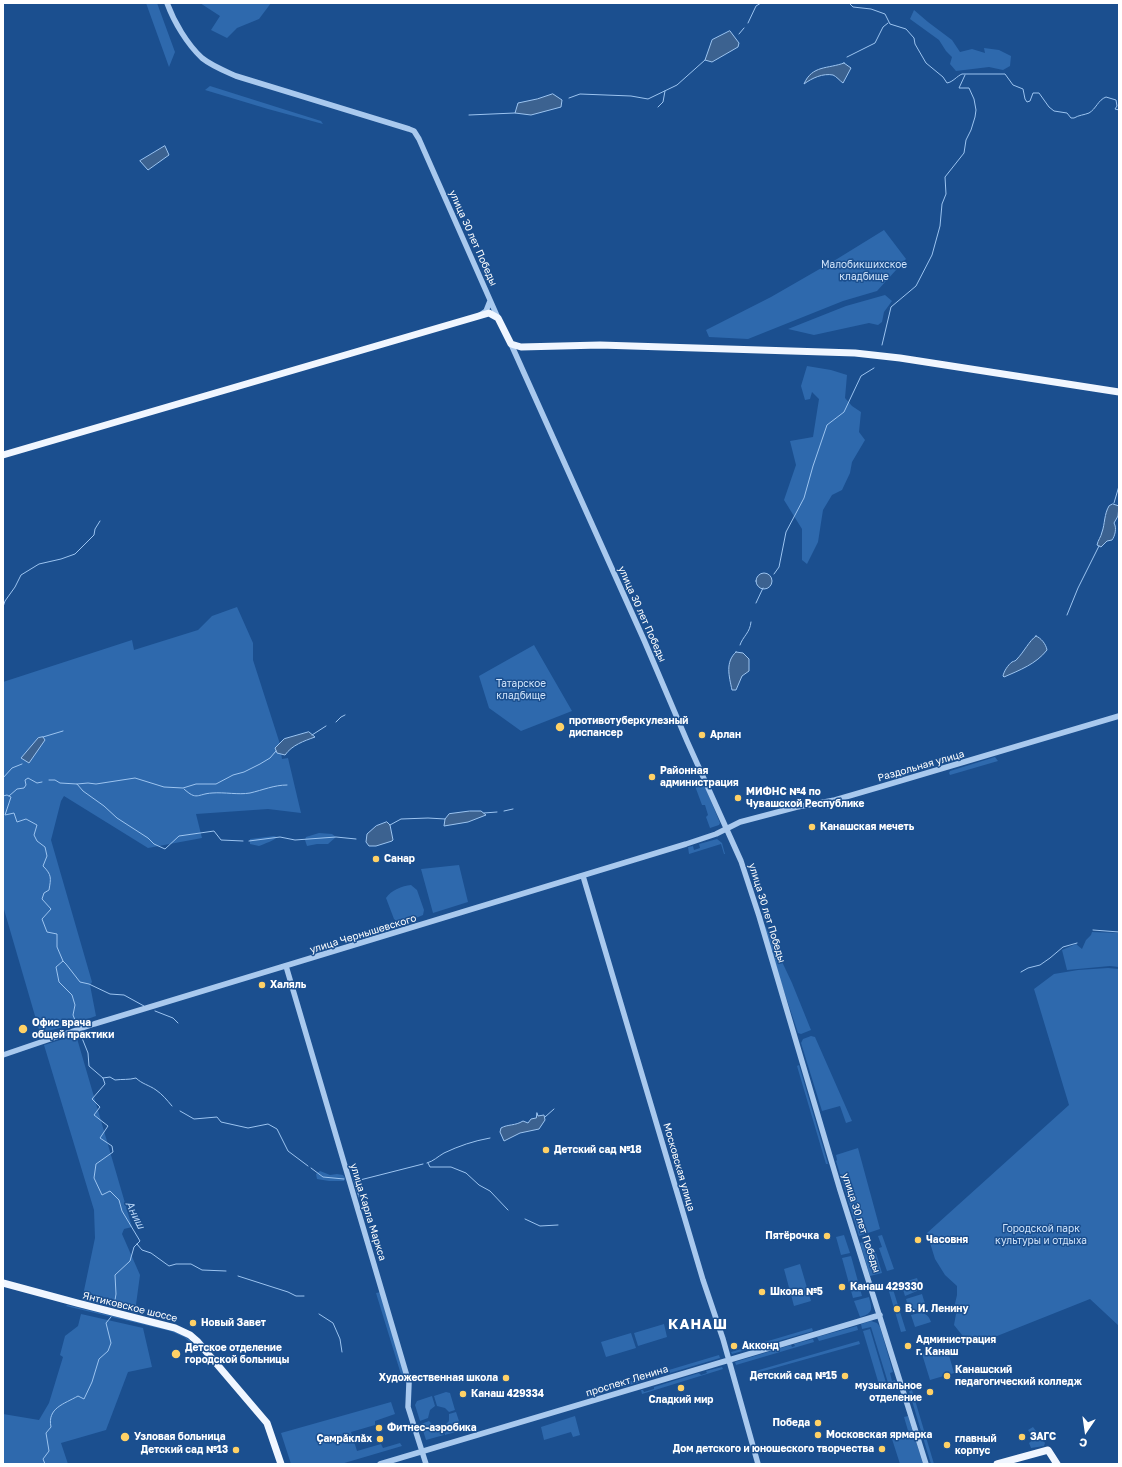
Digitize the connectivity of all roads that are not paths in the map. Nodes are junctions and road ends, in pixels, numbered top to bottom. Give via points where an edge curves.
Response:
1 (167, 3) edge
2 (490, 301) junction
3 (480, 315) junction
4 (498, 318) junction
5 (511, 344) junction
6 (526, 347) junction
7 (518, 362) junction
8 (1119, 392) edge
9 (3, 455) edge
10 (1119, 716) edge
11 (727, 828) junction
12 (583, 876) junction
13 (286, 966) junction
14 (3, 1055) edge
15 (3, 1282) edge
16 (880, 1315) junction
17 (729, 1360) junction
18 (422, 1452) junction
19 (281, 1464) edge
20 (380, 1464) edge
21 (426, 1464) edge
22 (758, 1464) edge
23 (926, 1464) edge
24 (997, 1464) edge
25 (1057, 1464) edge

1 - 2 street, улица 30 лет Победы via 191,46 217,68 414,131
2 - 3 street via 486,311
2 - 4 street, улица 30 лет Победы
3 - 4 main road via 489,313
3 - 9 main road
4 - 5 main road, улица 30 лет Победы
5 - 6 main road
5 - 7 street, улица 30 лет Победы
6 - 7 street via 520,353
6 - 8 main road via 600,345 855,353
7 - 11 street, улица 30 лет Победы
10 - 11 street, Раздольная улица via 916,777 835,800 740,822
11 - 12 street, улица Чернышевского via 716,834
11 - 16 street, улица 30 лет Победы via 748,882
12 - 13 street, улица Чернышевского
12 - 17 street, Московская улица
13 - 14 street, улица Чернышевского via 94,1024
13 - 18 street, улица Карла Маркса via 410,1383 408,1407
15 - 19 main road, Янтиковское шоссе via 183,1331 198,1342 264,1419
16 - 17 street, проспект Ленина
16 - 23 street, улица 30 лет Победы
17 - 18 street, проспект Ленина
17 - 22 street, Московская улица
18 - 20 street, проспект Ленина
18 - 21 street, улица Карла Маркса
24 - 25 main road via 1048,1450

